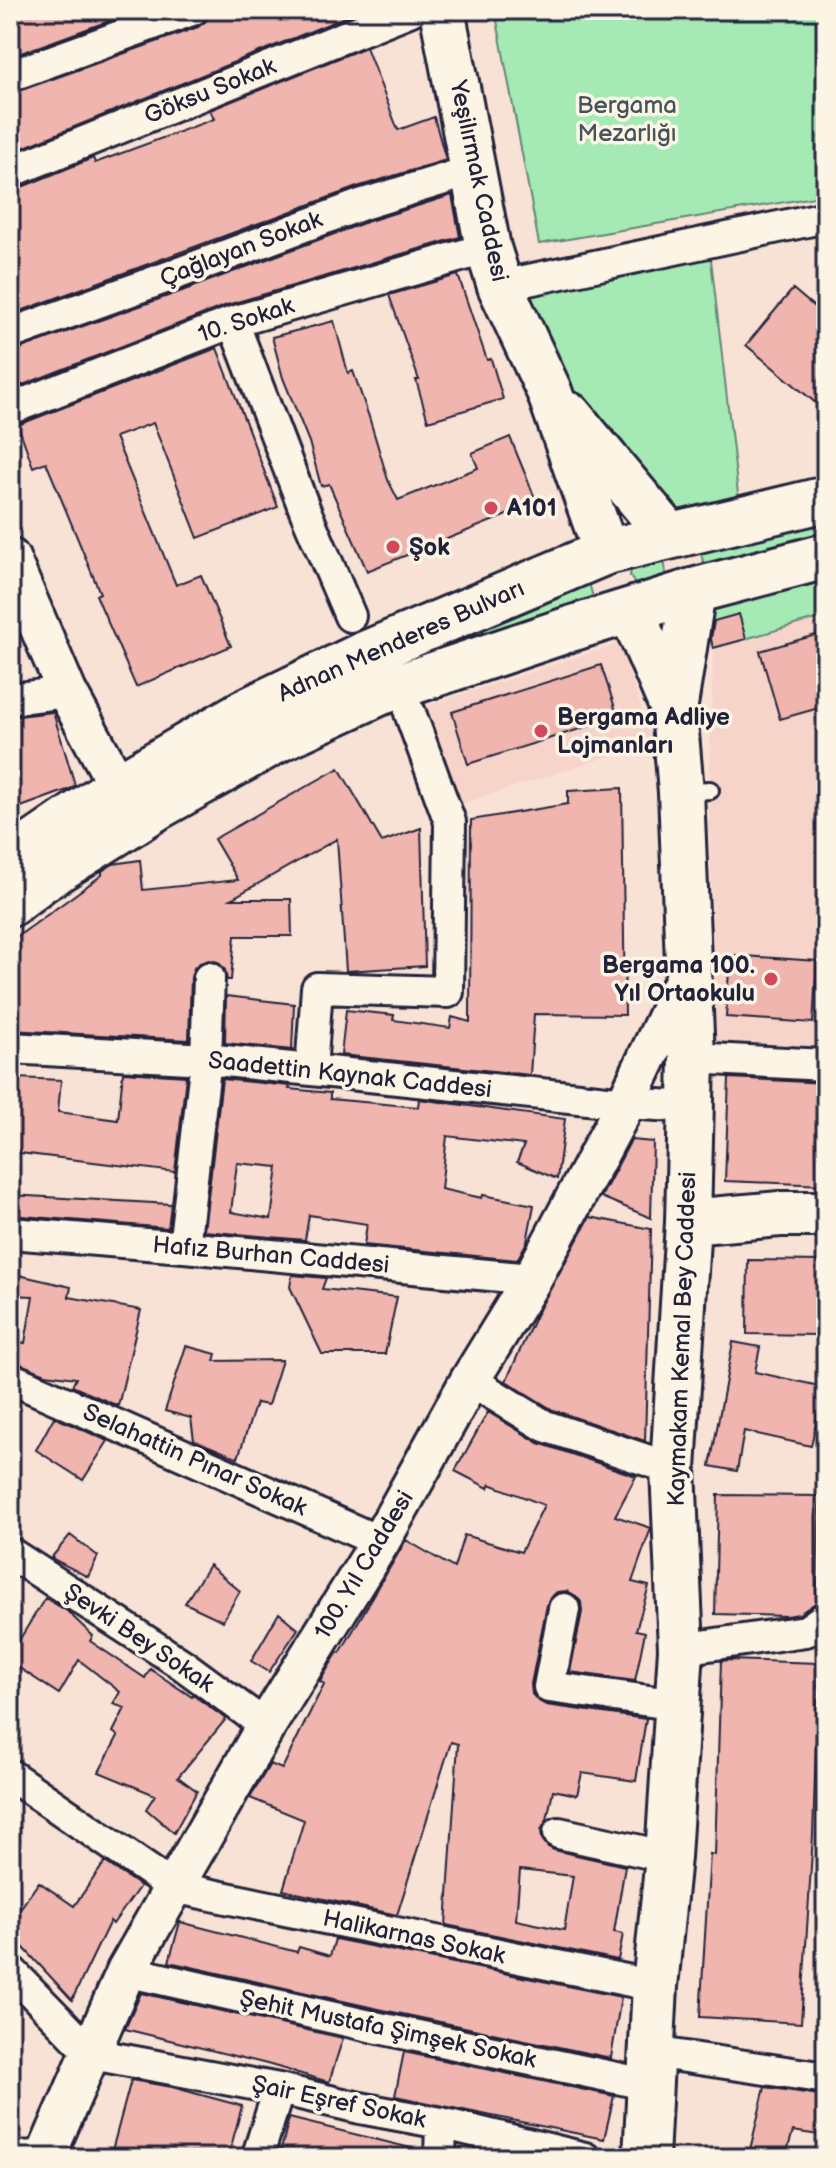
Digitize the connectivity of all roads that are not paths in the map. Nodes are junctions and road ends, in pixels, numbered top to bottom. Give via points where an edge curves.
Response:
1 (192, 10) edge
2 (411, 10) edge
3 (442, 10) edge
4 (10, 76) edge
5 (474, 170) junction
6 (10, 172) edge
7 (826, 217) edge
8 (494, 267) junction
9 (233, 322) junction
10 (10, 334) edge
11 (549, 391) junction
12 (10, 409) edge
13 (826, 499) edge
14 (670, 536) junction
15 (606, 552) junction
16 (826, 556) edge
17 (10, 558) edge
18 (693, 591) junction
19 (631, 611) junction
20 (350, 616) dead end
21 (67, 692) junction
22 (10, 699) edge
23 (674, 711) junction
24 (410, 713) dead end
25 (118, 786) junction
26 (10, 860) edge
27 (10, 904) edge
28 (687, 974) junction
29 (209, 978) dead end
30 (10, 1048) edge
31 (692, 1058) junction
32 (206, 1059) junction
33 (826, 1065) edge
34 (311, 1070) junction
35 (626, 1103) junction
36 (690, 1107) junction
37 (826, 1214) edge
38 (688, 1222) junction
39 (10, 1233) edge
40 (184, 1247) junction
41 (532, 1279) junction
42 (10, 1378) edge
43 (470, 1380) junction
44 (673, 1469) junction
45 (380, 1542) junction
46 (10, 1553) edge
47 (564, 1609) dead end
48 (826, 1617) edge
49 (681, 1649) junction
50 (678, 1705) junction
51 (266, 1726) junction
52 (10, 1775) edge
53 (559, 1833) dead end
54 (668, 1857) junction
55 (173, 1887) junction
56 (10, 1970) edge
57 (126, 1971) junction
58 (655, 1986) junction
59 (92, 2054) junction
60 (651, 2068) junction
61 (826, 2078) edge
62 (279, 2089) junction
63 (441, 2123) junction
64 (34, 2157) edge
65 (257, 2158) edge
66 (440, 2158) edge
67 (585, 2158) edge
68 (646, 2158) edge

1 - 4 street
2 - 6 street, Göksu Sokak
3 - 5 main road, Yeşilırmak Caddesi
5 - 8 main road, Yeşilırmak Caddesi
5 - 10 street, Çağlayan Sokak via 363,204
7 - 8 street, 10. Sokak
8 - 9 street, 10. Sokak
8 - 11 main road, Yeşilırmak Caddesi
9 - 12 street, 10. Sokak
9 - 20 street
11 - 14 main road, Yeşilırmak Caddesi
11 - 15 main road, Yeşilırmak Caddesi
13 - 14 main road, Adnan Menderes Bulvarı
14 - 15 main road, Adnan Menderes Bulvarı
14 - 18 main road
15 - 19 main road, Kaymakam Kemal Bey Caddesi
15 - 25 main road, Adnan Menderes Bulvarı via 244,712
16 - 18 main road, Adnan Menderes Bulvarı
17 - 21 street
18 - 19 main road, Adnan Menderes Bulvarı
18 - 23 main road, Kaymakam Kemal Bey Caddesi
19 - 23 main road, Kaymakam Kemal Bey Caddesi
19 - 27 main road, Adnan Menderes Bulvarı via 399,685 281,738 156,808
21 - 22 street
21 - 25 street
23 - 28 main road, Kaymakam Kemal Bey Caddesi via 695,791 694,917
24 - 34 street via 450,822 448,992 317,988
25 - 26 main road, Adnan Menderes Bulvarı
28 - 31 main road, Kaymakam Kemal Bey Caddesi
28 - 35 street, 100. Yıl Caddesi
29 - 32 street
30 - 32 street, Saadettin Kaynak Caddesi
31 - 33 street
31 - 36 main road, Kaymakam Kemal Bey Caddesi
32 - 34 street, Saadettin Kaynak Caddesi
32 - 40 street
34 - 35 street, Saadettin Kaynak Caddesi
35 - 36 street, Saadettin Kaynak Caddesi
35 - 41 street, 100. Yıl Caddesi
36 - 38 main road, Kaymakam Kemal Bey Caddesi
37 - 38 main road
38 - 44 main road, Kaymakam Kemal Bey Caddesi
39 - 40 street, Hafız Burhan Caddesi
40 - 41 street, Hafız Burhan Caddesi
41 - 43 street, 100. Yıl Caddesi
42 - 45 street, Selahattin Pınar Sokak
43 - 44 street via 545,1426
43 - 45 street, 100. Yıl Caddesi
44 - 49 main road, Kaymakam Kemal Bey Caddesi
45 - 51 street, 100. Yıl Caddesi
46 - 51 street, Şevki Bey Sokak via 183,1665
47 - 50 street via 549,1687
48 - 49 street via 806,1631
49 - 50 main road, Kaymakam Kemal Bey Caddesi
50 - 54 main road, Kaymakam Kemal Bey Caddesi
51 - 55 street, 100. Yıl Caddesi
52 - 55 street
53 - 54 street
54 - 58 main road, Kaymakam Kemal Bey Caddesi
55 - 57 street, 100. Yıl Caddesi
55 - 58 street, Halikarnas Sokak
56 - 59 street
57 - 59 street, 100. Yıl Caddesi
57 - 60 street, Şehit Mustafa Şimşek Sokak via 379,2028
58 - 60 main road, Kaymakam Kemal Bey Caddesi
59 - 62 street, Şair Eşref Sokak
59 - 64 street, 100. Yıl Caddesi
60 - 61 street, Şehit Mustafa Şimşek Sokak
60 - 68 main road, Kaymakam Kemal Bey Caddesi
62 - 63 street, Şair Eşref Sokak
62 - 65 street
63 - 66 street
63 - 67 street, Şair Eşref Sokak

